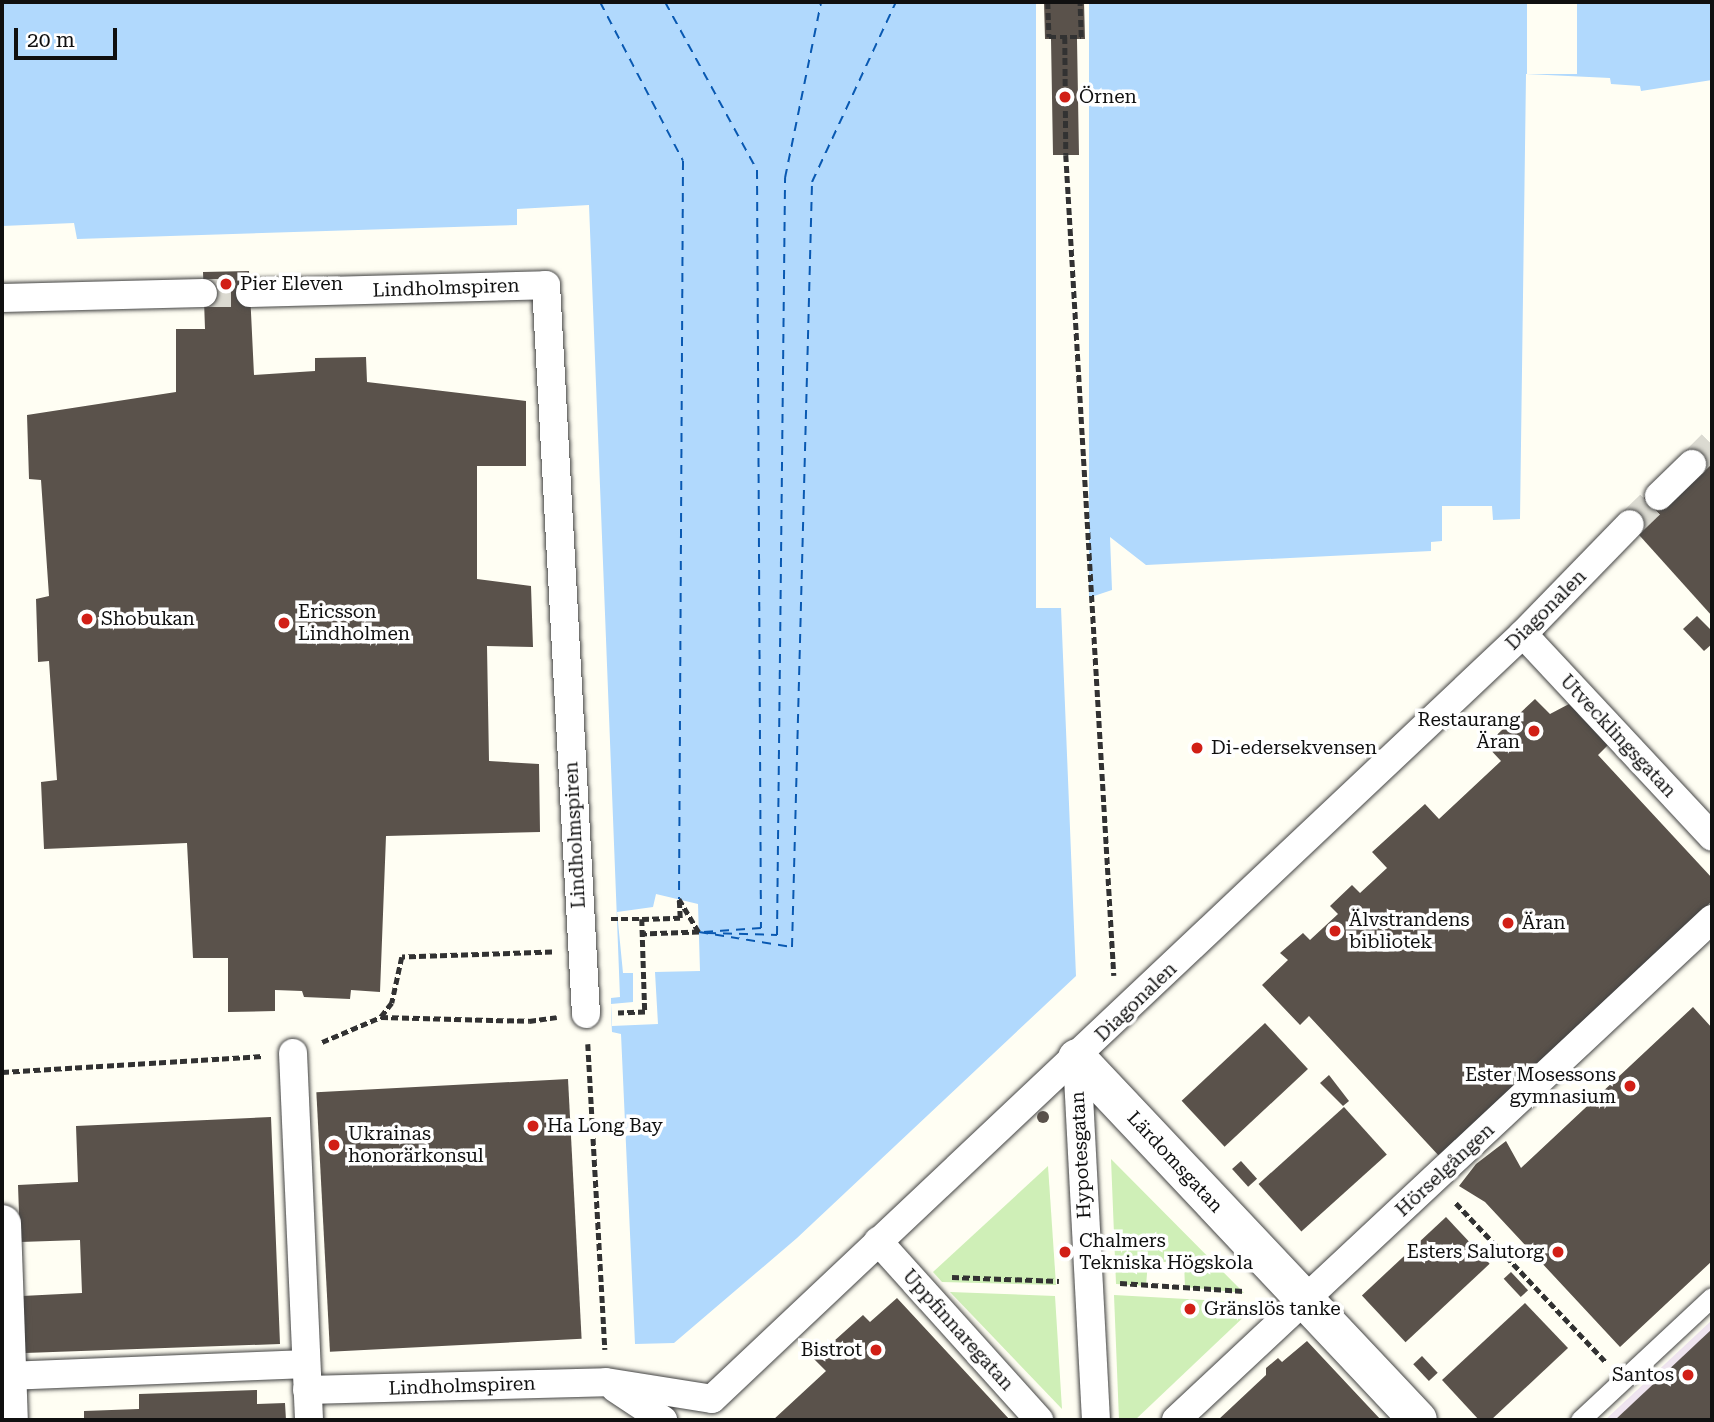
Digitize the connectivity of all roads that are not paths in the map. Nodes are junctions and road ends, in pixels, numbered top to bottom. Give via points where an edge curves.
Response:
1 (203, 293) tunnel mouth
2 (250, 293) tunnel mouth
3 (2, 299) edge
4 (1692, 464) tunnel mouth
5 (1659, 496) tunnel mouth
6 (1630, 524) tunnel mouth
7 (1523, 634) junction
8 (1712, 837) edge
9 (1712, 919) edge
10 (586, 1014) road end
11 (293, 1054) dead end
12 (1077, 1058) junction
13 (2, 1224) edge
14 (878, 1241) junction
15 (1712, 1297) edge
16 (1306, 1300) junction
17 (8, 1376) junction
18 (307, 1377) junction
19 (607, 1382) junction
20 (9, 1420) edge
21 (309, 1420) edge
22 (663, 1420) edge
23 (1039, 1420) edge
24 (1096, 1420) edge
25 (1176, 1420) edge
26 (1418, 1420) edge
27 (1580, 1420) edge

1 - 3 street
2 - 10 street, Lindholmspiren via 546,285
4 - 5 street
6 - 7 street, Diagonalen
7 - 8 street, Utvecklingsgatan
7 - 12 street, Diagonalen
9 - 16 street, Hörselgången
11 - 18 street
12 - 14 street, Diagonalen
12 - 16 street, Lärdomsgatan
12 - 24 street, Hypotesgatan
13 - 17 street
14 - 19 street, Diagonalen via 712,1399
14 - 23 street, Uppfinnaregatan
15 - 27 lane
16 - 25 street, Hörselgången
16 - 26 street, Lärdomsgatan
17 - 18 street, Lindholmspiren
17 - 20 street
18 - 19 street, Lindholmspiren
18 - 21 street
19 - 22 street

